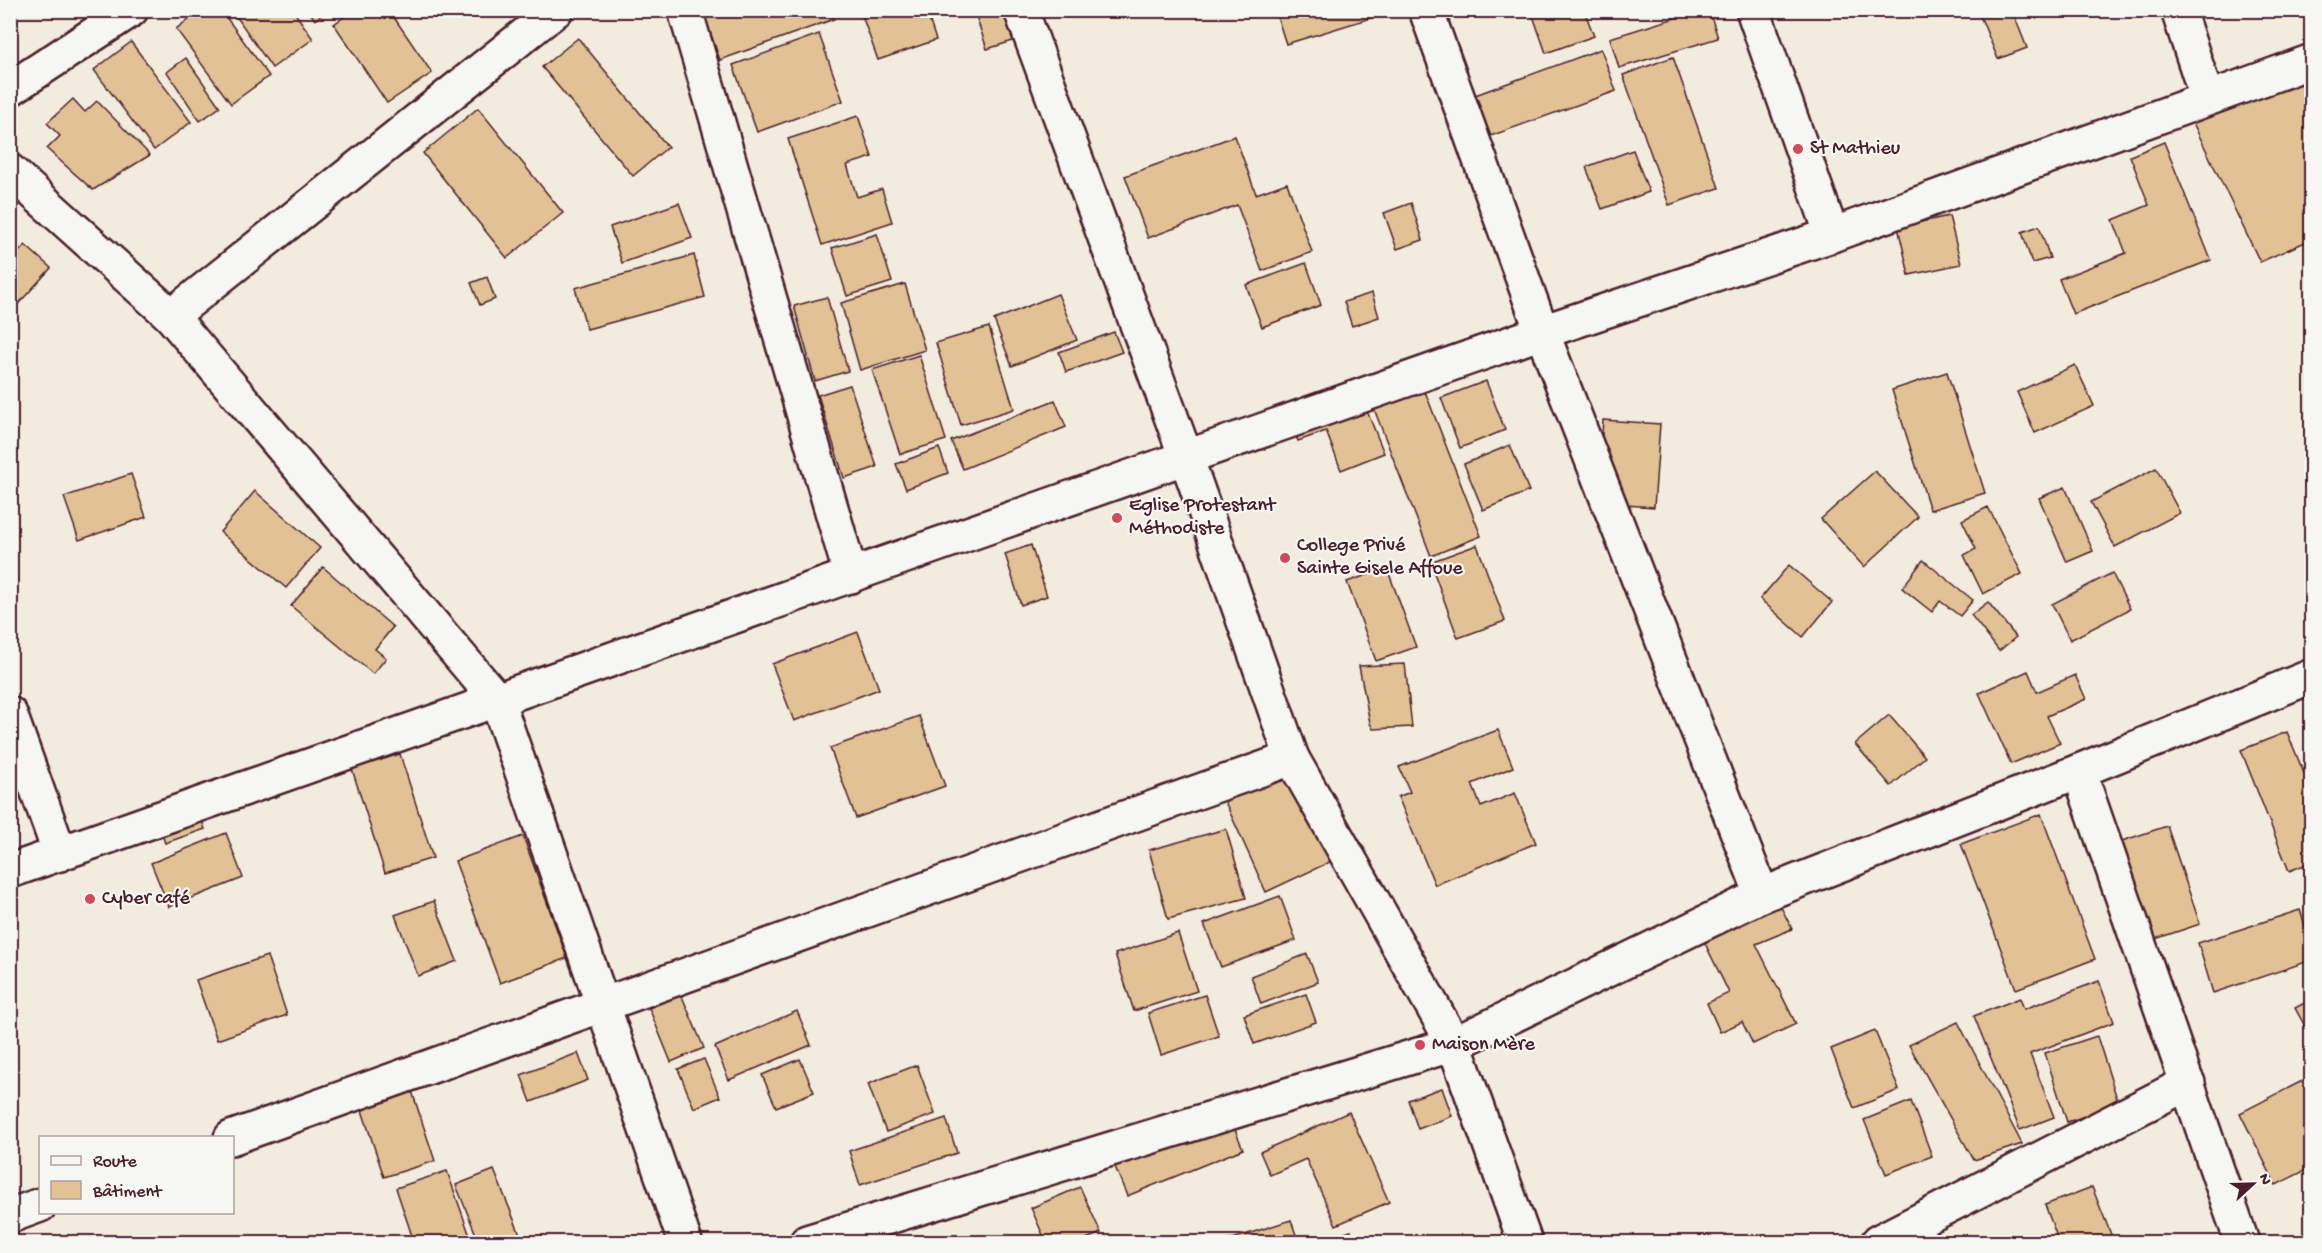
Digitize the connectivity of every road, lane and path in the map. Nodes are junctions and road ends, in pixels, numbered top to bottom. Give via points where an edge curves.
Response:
1 (131, 10) edge
2 (556, 10) edge
3 (686, 10) edge
4 (1021, 10) edge
5 (1426, 10) edge
6 (1753, 10) edge
7 (2178, 10) edge
8 (2312, 62) edge
9 (10, 89) edge
10 (2207, 98) junction
11 (10, 171) edge
12 (1832, 235) junction
13 (171, 316) junction
14 (1542, 332) junction
15 (1186, 457) junction
16 (850, 576) junction
17 (2312, 676) edge
18 (497, 700) junction
19 (10, 714) edge
20 (1292, 758) junction
21 (2079, 771) junction
22 (60, 854) junction
23 (10, 871) edge
24 (1762, 895) junction
25 (603, 1004) junction
26 (1454, 1044) junction
27 (2188, 1083) junction
28 (234, 1136) edge
29 (39, 1206) edge
30 (10, 1216) edge
31 (685, 1242) edge
32 (807, 1242) edge
33 (1525, 1242) edge
34 (1878, 1242) edge
35 (2242, 1242) edge

1 - 9 street
2 - 13 street
3 - 16 street
4 - 15 street
5 - 14 street
6 - 12 street
7 - 10 street
8 - 10 street
10 - 12 street
11 - 13 street
12 - 14 street
13 - 18 street
14 - 15 street
14 - 24 street
15 - 16 street
15 - 20 street
16 - 18 street
17 - 21 street
18 - 22 street
18 - 25 street
19 - 22 street
20 - 25 street
20 - 26 street
21 - 24 street
21 - 27 street
22 - 23 street
24 - 26 street
25 - 28 street
25 - 31 street
26 - 32 street
26 - 33 street
27 - 34 street
27 - 35 street
29 - 30 street

